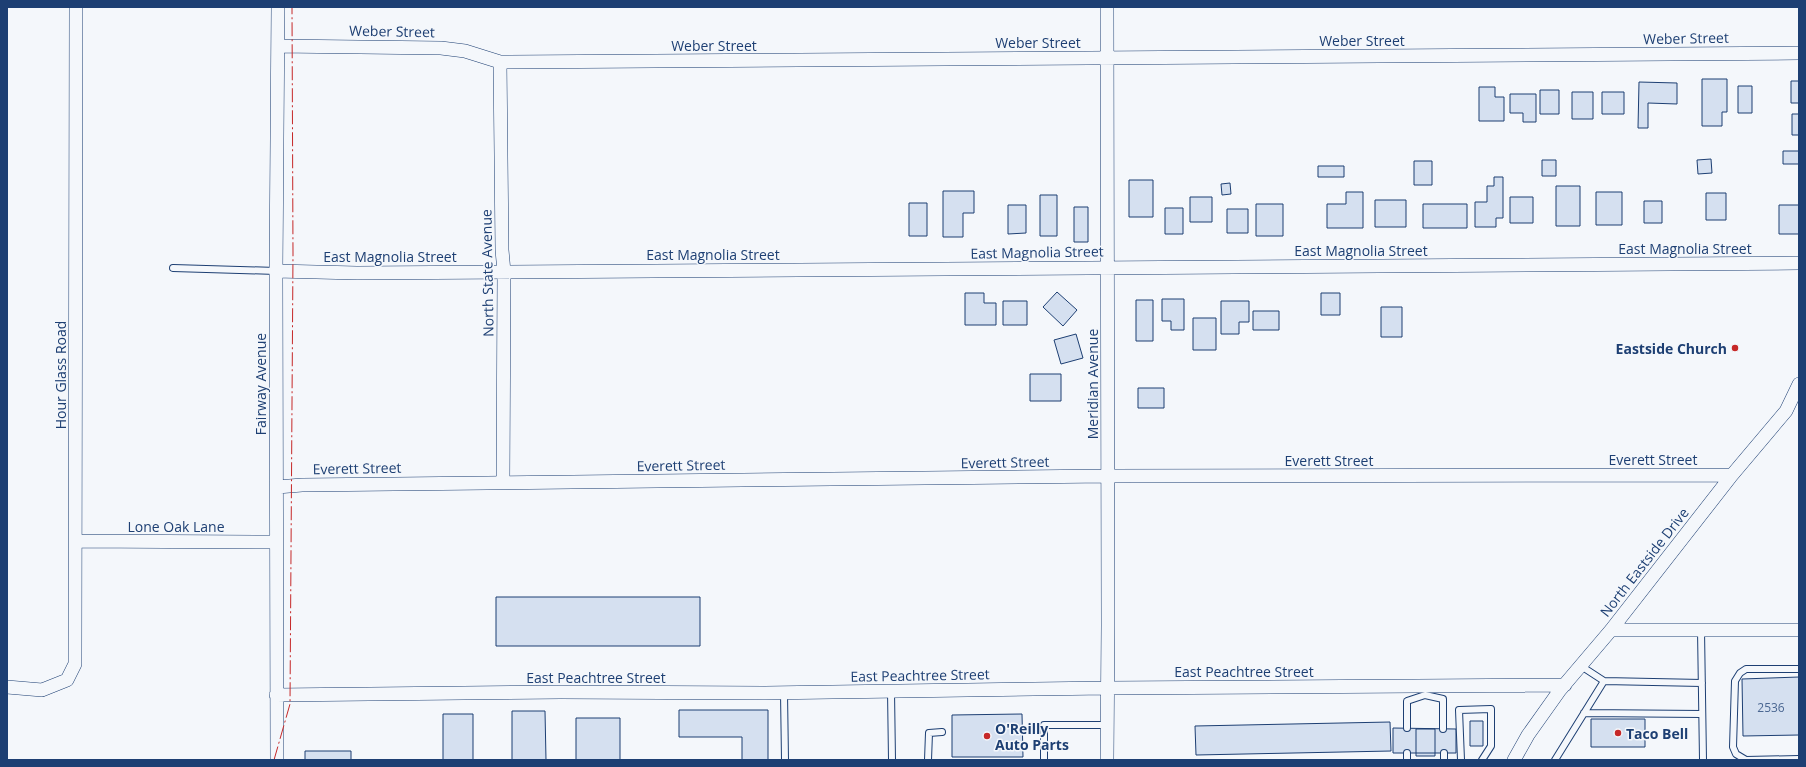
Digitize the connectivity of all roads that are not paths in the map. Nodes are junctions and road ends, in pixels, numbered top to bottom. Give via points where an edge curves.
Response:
1 (76, 7) edge
2 (278, 7) edge
3 (1107, 7) edge
4 (278, 46) junction
5 (1799, 53) edge
6 (1107, 58) junction
7 (500, 62) junction
8 (1799, 263) edge
9 (1108, 266) junction
10 (173, 268) dead end
11 (276, 271) junction
12 (504, 272) junction
13 (1799, 384) edge
14 (1732, 474) junction
15 (1108, 476) junction
16 (503, 483) junction
17 (277, 487) junction
18 (76, 542) junction
19 (276, 542) junction
20 (1611, 630) junction
21 (1700, 630) junction
22 (1799, 630) edge
23 (1581, 666) junction
24 (1799, 669) edge
25 (1604, 681) junction
26 (1702, 683) junction
27 (1565, 685) junction
28 (7, 687) edge
29 (1107, 688) junction
30 (891, 691) junction
31 (1425, 691) junction
32 (784, 693) junction
33 (276, 695) junction
34 (1584, 713) junction
35 (1702, 714) junction
36 (1107, 726) junction
37 (1407, 728) dead end
38 (1443, 729) dead end
39 (942, 732) dead end
40 (277, 760) edge
41 (785, 760) edge
42 (892, 760) edge
43 (928, 760) edge
44 (1044, 760) edge
45 (1107, 760) edge
46 (1461, 760) edge
47 (1482, 760) edge
48 (1514, 760) edge
49 (1555, 760) edge
50 (1703, 760) edge
51 (1794, 760) edge

1 - 18 street, Hour Glass Road
2 - 4 street, Fairway Avenue
3 - 6 street, Meridian Avenue
4 - 7 street, Weber Street via 442,48 465,51
4 - 11 street, Fairway Avenue
5 - 6 street, Weber Street
6 - 7 street, Weber Street
6 - 9 street, Meridian Avenue
7 - 12 street, North State Avenue
8 - 9 street, East Magnolia Street via 1129,268
9 - 12 street, East Magnolia Street
9 - 15 street, Meridian Avenue
10 - 11 lane
11 - 12 street, East Magnolia Street
11 - 17 street, Fairway Avenue
12 - 16 street, North State Avenue
13 - 14 street, North Eastside Drive via 1786,410
14 - 15 street, Everett Street
14 - 20 street, North Eastside Drive
15 - 16 street, Everett Street
15 - 29 street, Meridian Avenue
16 - 17 street, Everett Street
17 - 19 street, Fairway Avenue
18 - 19 street, Lone Oak Lane
18 - 28 street, Hour Glass Road via 75,664 67,680 42,690
19 - 33 street, Fairway Avenue
20 - 21 street
20 - 23 street, North Eastside Drive
21 - 22 street
21 - 26 lane
23 - 25 lane
23 - 27 street, North Eastside Drive
24 - 51 lane via 1746,669 1735,680 1733,747 1736,754 1746,760
25 - 26 lane
25 - 34 lane
26 - 35 lane
27 - 31 street, East Peachtree Street
27 - 48 street, North Eastside Drive via 1528,734
29 - 30 street, East Peachtree Street
29 - 31 street, East Peachtree Street
29 - 36 street, Meridian Avenue
30 - 32 street, East Peachtree Street
30 - 42 lane
31 - 37 lane via 1407,701
31 - 38 lane via 1442,699
32 - 33 street, East Peachtree Street
32 - 41 lane
33 - 40 street, Fairway Avenue
34 - 35 lane
34 - 49 lane
35 - 50 lane
36 - 44 lane via 1044,725
36 - 45 street, Meridian Avenue
39 - 43 lane via 929,733
46 - 47 lane via 1459,710 1491,710 1491,746

